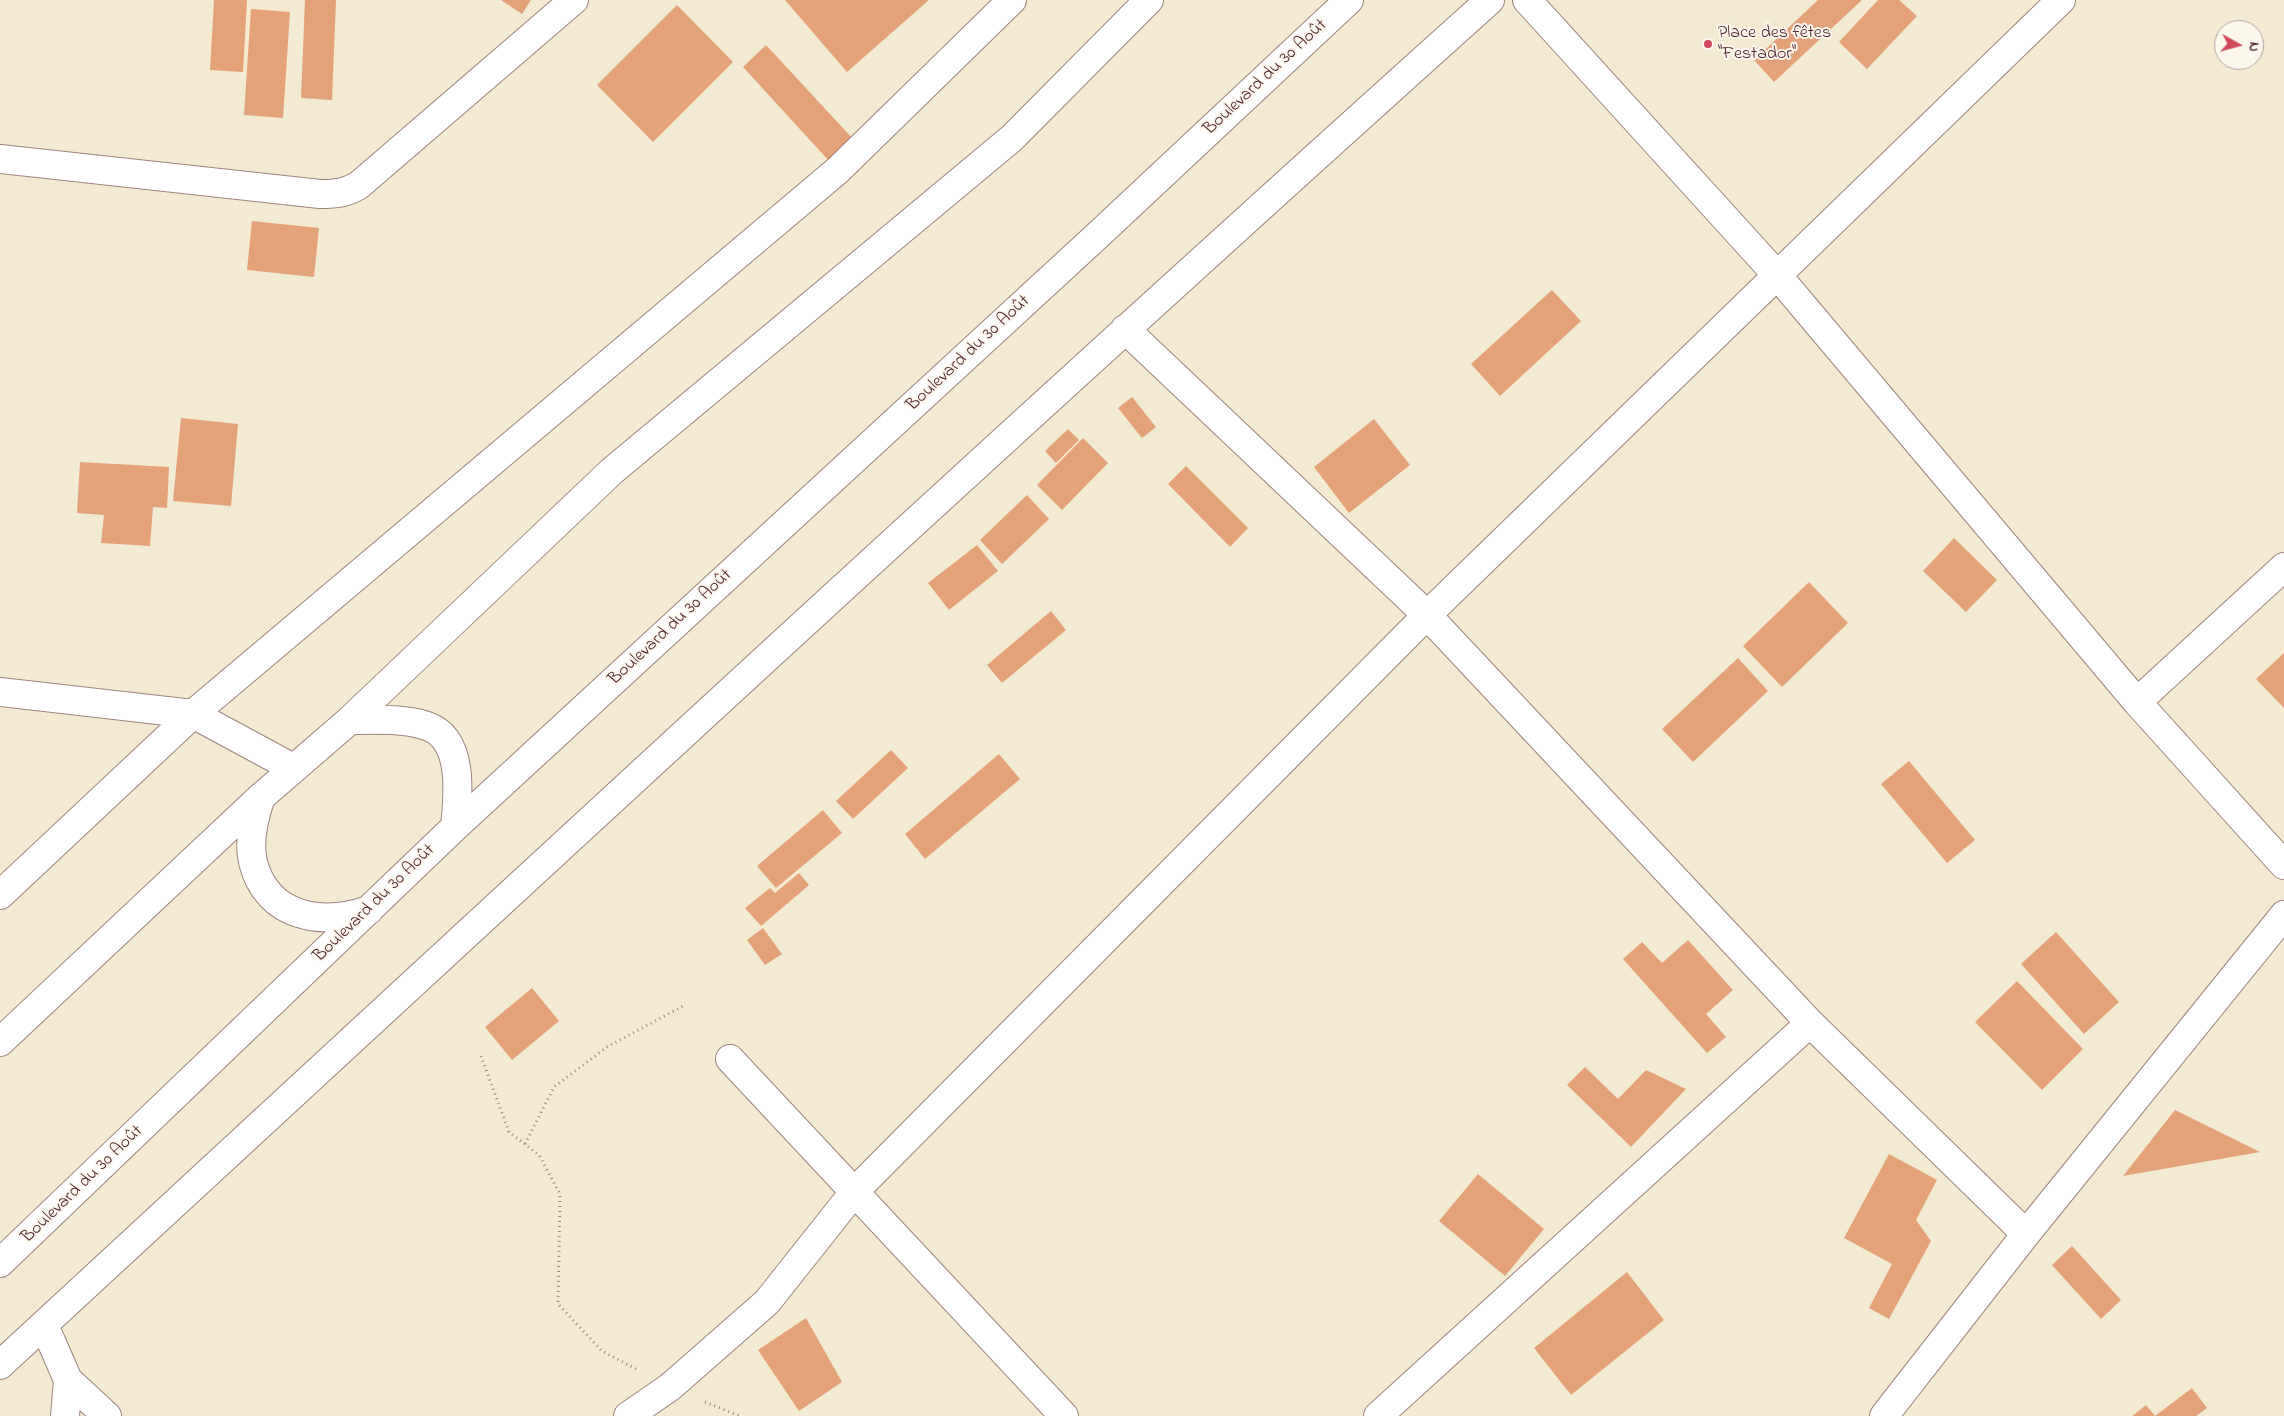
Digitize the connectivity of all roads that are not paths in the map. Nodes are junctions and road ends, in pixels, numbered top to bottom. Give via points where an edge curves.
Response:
1 (574, 0) edge
2 (1012, 0) edge
3 (1149, 0) edge
4 (1349, 0) edge
5 (1490, 0) edge
6 (1527, 0) edge
7 (2061, 0) edge
8 (0, 159) edge
9 (1777, 275) junction
10 (1125, 329) junction
11 (2284, 567) edge
12 (1428, 615) junction
13 (0, 692) edge
14 (2137, 702) junction
15 (193, 714) junction
16 (350, 720) junction
17 (293, 768) junction
18 (261, 797) junction
19 (455, 827) junction
20 (2284, 865) edge
21 (0, 895) edge
22 (369, 910) junction
23 (2284, 915) edge
24 (1810, 1022) junction
25 (0, 1042) edge
26 (730, 1059) dead end
27 (855, 1191) junction
28 (2026, 1234) junction
29 (0, 1263) edge
30 (44, 1325) junction
31 (0, 1365) edge
32 (68, 1380) junction
33 (65, 1416) edge
34 (106, 1416) edge
35 (628, 1416) edge
36 (1064, 1416) edge
37 (1378, 1416) edge
38 (1884, 1416) edge

1 - 8 main road via 348,192 320,194
2 - 15 main road via 838,170
3 - 16 main road via 1012,138 612,471
4 - 19 main road, Boulevard du 30 Août
5 - 10 main road
6 - 9 main road
7 - 9 main road
9 - 12 main road
9 - 14 main road
10 - 12 main road
10 - 30 main road
11 - 14 main road
12 - 24 main road
12 - 27 main road
13 - 15 main road
14 - 20 main road
15 - 17 main road
15 - 21 main road
16 - 17 main road
16 - 19 main road via 429,726 443,738 453,753 457,774 459,790
17 - 18 main road
18 - 22 main road via 254,817 253,862 261,882 276,901 295,912 317,918
18 - 25 main road
19 - 22 main road, Boulevard du 30 Août
22 - 29 main road, Boulevard du 30 Août
23 - 28 main road
24 - 28 main road
24 - 37 main road
26 - 27 main road
27 - 35 main road via 767,1302 670,1387
27 - 36 main road
28 - 38 main road
30 - 31 main road
30 - 32 main road
32 - 33 main road
32 - 34 main road

